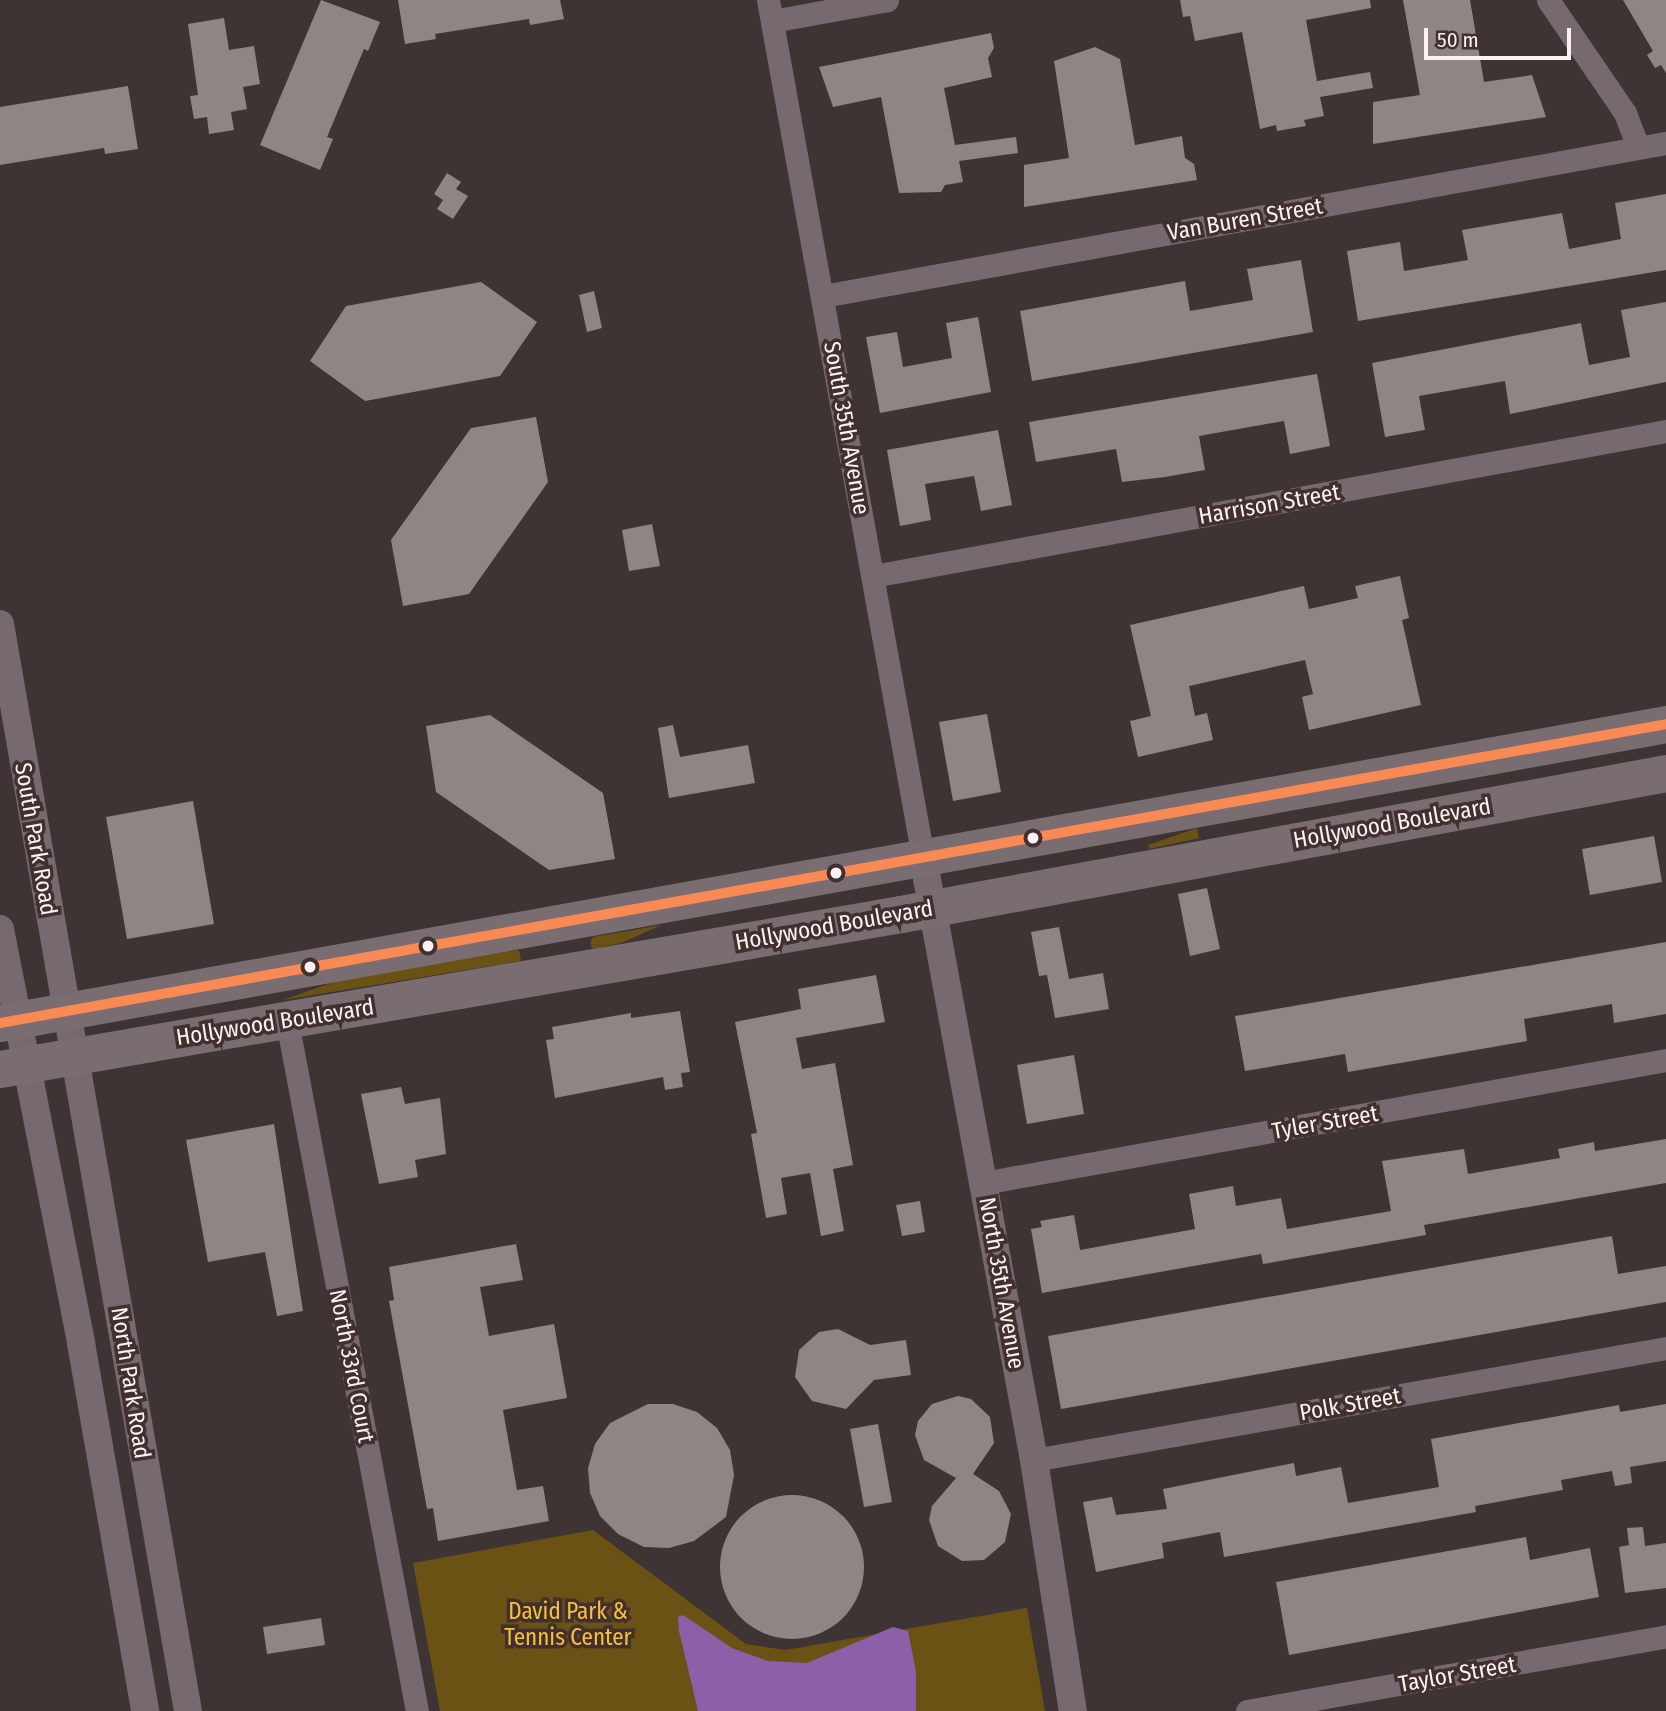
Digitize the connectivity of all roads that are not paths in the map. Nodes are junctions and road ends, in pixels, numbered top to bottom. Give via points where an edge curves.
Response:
1 (887, 0) edge
2 (1548, 0) edge
3 (770, 10) edge
4 (1666, 143) edge
5 (1638, 147) junction
6 (823, 296) junction
7 (1666, 431) edge
8 (873, 576) junction
9 (0, 624) edge
10 (1666, 724) edge
11 (1666, 773) edge
12 (923, 857) junction
13 (932, 908) junction
14 (0, 929) edge
15 (65, 1011) junction
16 (9, 1021) edge
17 (287, 1021) junction
18 (75, 1055) junction
19 (1666, 1060) edge
20 (14, 1067) edge
21 (984, 1183) junction
22 (1666, 1348) edge
23 (1034, 1460) junction
24 (1666, 1636) edge
25 (145, 1711) edge
26 (188, 1711) edge
27 (417, 1711) edge
28 (1073, 1711) edge
29 (1247, 1711) edge

1 - 3 street
2 - 5 street via 1625,113
3 - 6 street, South 35th Avenue
4 - 5 street, Van Buren Street
5 - 6 street, Van Buren Street
6 - 8 street, South 35th Avenue
7 - 8 street, Harrison Street
8 - 12 street, South 35th Avenue
9 - 15 street, South Park Road
10 - 12 highway, Hollywood Boulevard
11 - 13 highway, Hollywood Boulevard
12 - 13 street, North 35th Avenue
12 - 15 highway, Hollywood Boulevard
13 - 17 highway, Hollywood Boulevard
13 - 21 street, North 35th Avenue
14 - 16 street
15 - 16 highway, Hollywood Boulevard
15 - 18 street, South Park Road
16 - 20 street
17 - 18 highway, Hollywood Boulevard
17 - 27 street, North 33rd Court
18 - 20 highway, Hollywood Boulevard
18 - 26 street, North Park Road
19 - 21 street, Tyler Street
20 - 25 street, North Park Road
21 - 23 street, North 35th Avenue
22 - 23 street, Polk Street
23 - 28 street, North 35th Avenue
24 - 29 street, Taylor Street

